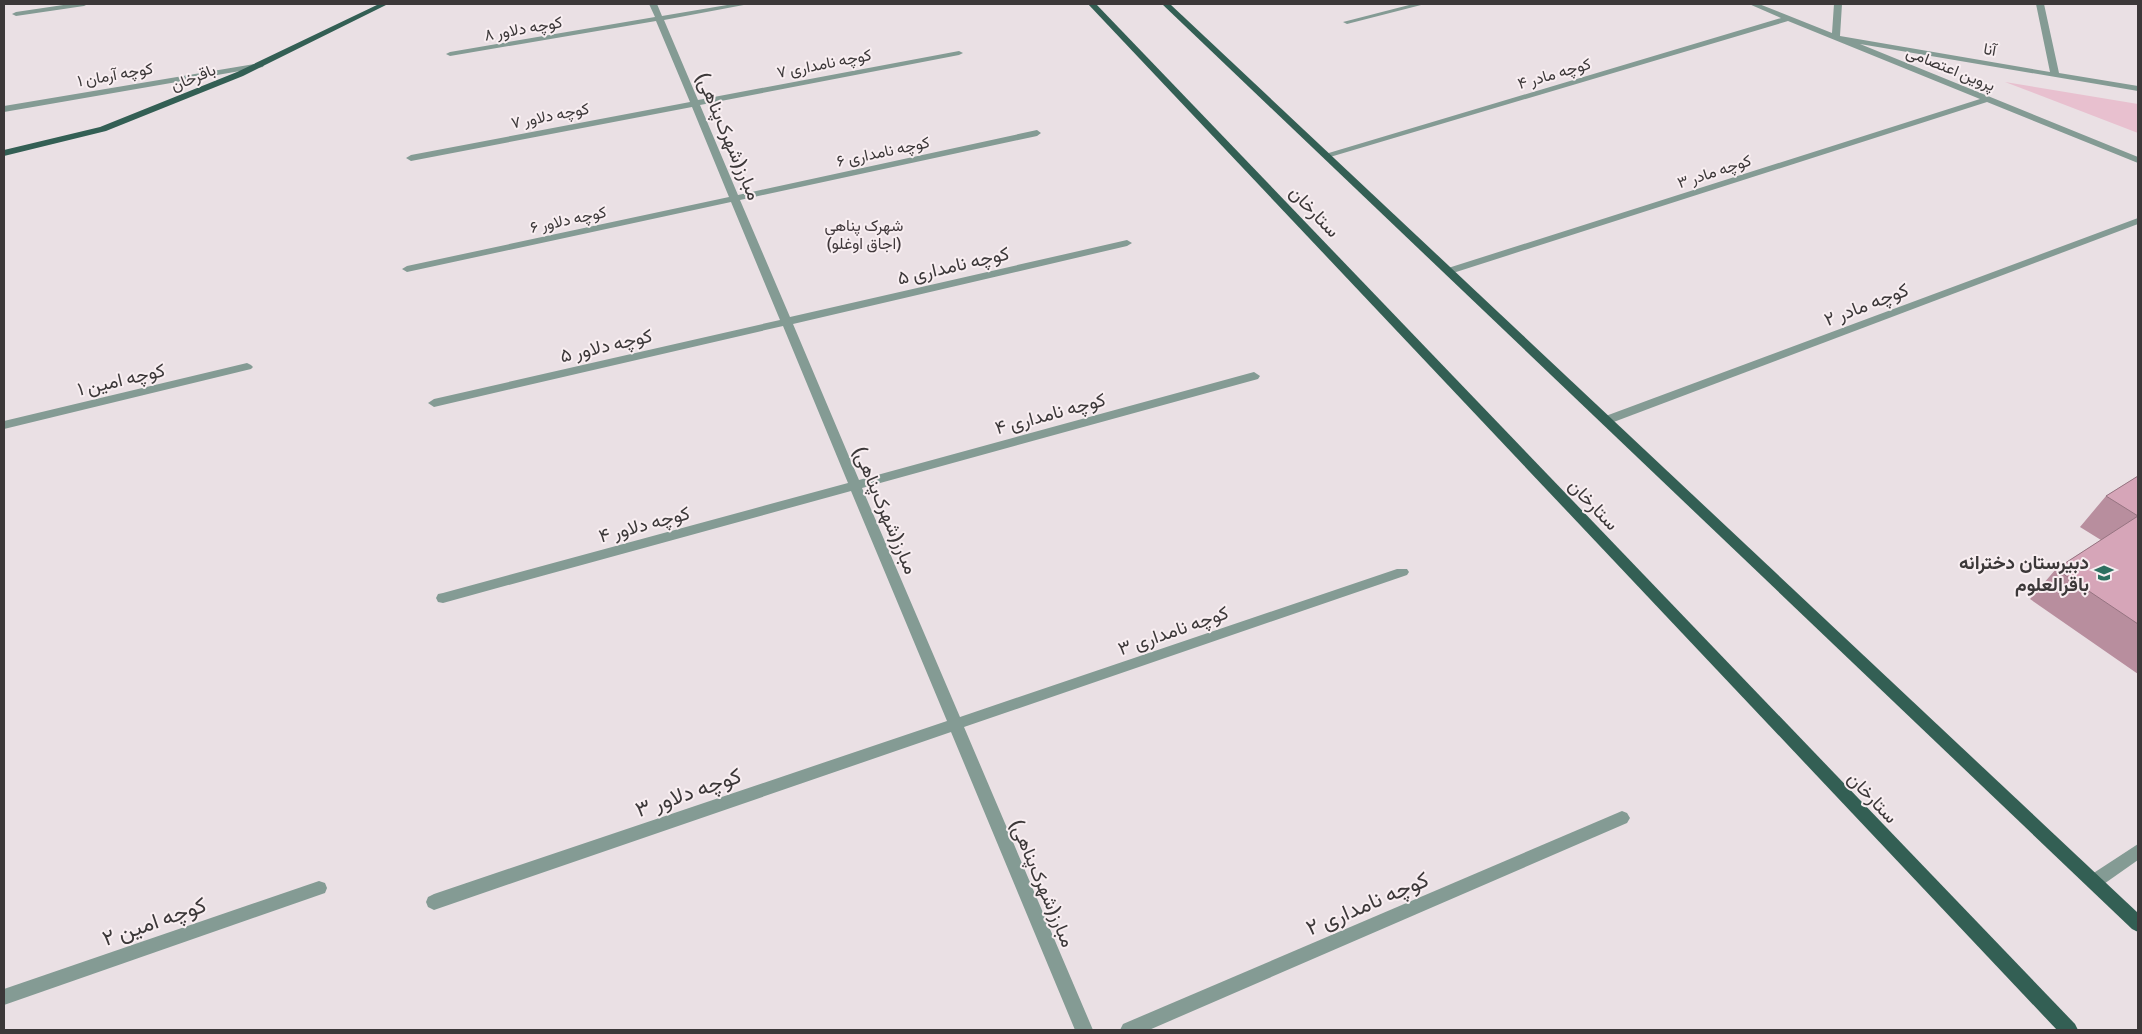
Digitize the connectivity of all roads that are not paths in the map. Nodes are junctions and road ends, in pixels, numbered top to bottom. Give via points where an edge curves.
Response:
1 (84, 4) edge
2 (384, 4) edge
3 (653, 4) edge
4 (745, 4) edge
5 (1092, 4) edge
6 (1168, 4) edge
7 (1421, 4) edge
8 (1753, 4) edge
9 (1838, 4) edge
10 (2040, 4) edge
11 (16, 14) dead end
12 (660, 18) junction
13 (1789, 18) junction
14 (1346, 22) dead end
15 (1836, 38) junction
16 (959, 53) dead end
17 (450, 54) dead end
18 (260, 65) junction
19 (2055, 75) junction
20 (2138, 89) edge
21 (1988, 99) junction
22 (695, 102) junction
23 (4, 108) edge
24 (1037, 133) dead end
25 (4, 153) edge
26 (1327, 156) junction
27 (411, 158) dead end
28 (2138, 160) edge
29 (735, 198) junction
30 (2138, 221) edge
31 (1127, 243) dead end
32 (407, 270) dead end
33 (1449, 271) junction
34 (787, 322) junction
35 (247, 367) dead end
36 (1254, 376) dead end
37 (434, 403) dead end
38 (1607, 420) junction
39 (4, 425) edge
40 (856, 486) junction
41 (1402, 572) dead end
42 (443, 598) dead end
43 (956, 724) junction
44 (1622, 818) dead end
45 (2138, 851) edge
46 (2095, 881) junction
47 (319, 888) dead end
48 (434, 902) dead end
49 (2138, 924) edge
50 (4, 996) edge
51 (1084, 1030) edge
52 (1129, 1030) edge
53 (2069, 1030) edge

1 - 11 street
2 - 18 main road, باقرخان
3 - 12 street, مبارز(شهرک‌پناهی)
4 - 12 street, کوچه دلاور ۸
5 - 53 main road, ستارخان
6 - 26 main road
7 - 14 street
8 - 13 street, پروین اعتصامی
9 - 15 street
10 - 19 street
12 - 17 street, کوچه دلاور ۸
12 - 22 street, مبارز(شهرک‌پناهی)
13 - 15 street, پروین اعتصامی
13 - 26 street, کوچه مادر ۴
15 - 19 street, آنا
15 - 21 street, پروین اعتصامی
16 - 22 street, کوچه نامداری ۷
18 - 23 street, کوچه آرمان ۱
18 - 25 main road, باقرخان via 103,129
19 - 20 street, آنا
21 - 28 street, پروین اعتصامی
21 - 33 street, کوچه مادر ۳
22 - 27 street, کوچه دلاور ۷
22 - 29 street, مبارز(شهرک‌پناهی)
24 - 29 street, کوچه نامداری ۶
26 - 33 main road
29 - 32 street, کوچه دلاور ۶
29 - 34 street, مبارز(شهرک‌پناهی)
30 - 38 street, کوچه مادر ۲
31 - 34 street, کوچه نامداری ۵
33 - 38 main road
34 - 37 street, کوچه دلاور ۵
34 - 40 street, مبارز(شهرک‌پناهی)
35 - 39 street, کوچه امین ۱
36 - 40 street, کوچه نامداری ۴
38 - 46 main road
40 - 42 street, کوچه دلاور ۴
40 - 43 street, مبارز(شهرک‌پناهی)
41 - 43 street, کوچه نامداری ۳
43 - 48 street, کوچه دلاور ۳
43 - 51 street, مبارز(شهرک‌پناهی)
44 - 52 street, کوچه نامداری ۲
45 - 46 street
46 - 49 main road
47 - 50 street, کوچه امین ۲

